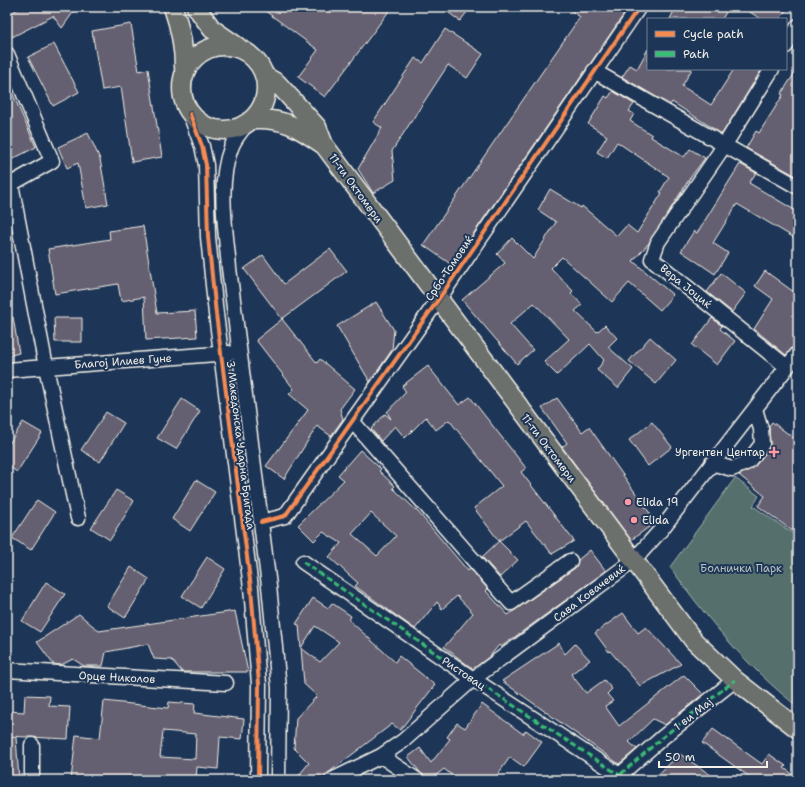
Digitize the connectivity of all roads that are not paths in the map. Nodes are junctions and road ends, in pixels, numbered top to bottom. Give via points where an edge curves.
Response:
1 (173, 7) edge
2 (196, 7) edge
3 (639, 7) edge
4 (798, 26) edge
5 (787, 44) edge
6 (242, 50) junction
7 (7, 54) edge
8 (771, 70) edge
9 (594, 71) junction
10 (184, 75) junction
11 (265, 76) junction
12 (190, 114) junction
13 (250, 122) junction
14 (324, 145) junction
15 (724, 146) junction
16 (798, 187) edge
17 (438, 300) junction
18 (239, 352) junction
19 (220, 354) junction
20 (798, 354) edge
21 (46, 367) junction
22 (787, 367) junction
23 (7, 370) edge
24 (754, 409) junction
25 (353, 422) junction
26 (712, 463) junction
27 (78, 518) dead end
28 (261, 522) junction
29 (570, 561) dead end
30 (633, 561) junction
31 (303, 562) dead end
32 (7, 670) edge
33 (473, 679) junction
34 (735, 680) junction
35 (226, 683) dead end
36 (798, 729) edge
37 (32, 745) dead end
38 (381, 756) junction
39 (278, 776) edge
40 (620, 778) edge
41 (32, 780) edge
42 (258, 780) edge
43 (291, 780) edge
44 (332, 780) edge
45 (417, 780) edge

1 - 10 main road via 185,56
2 - 6 main road via 212,28
3 - 9 street, Србо Томовиќ
4 - 5 street
6 - 10 main road via 222,46 203,52 188,66
6 - 11 main road via 256,60
7 - 21 street via 52,161 11,184
8 - 15 street, Вера Јоциќ
9 - 15 street
9 - 17 street, Србо Томовиќ
10 - 12 main road via 182,95
11 - 13 main road via 265,99 261,110
11 - 14 main road via 277,83 317,127
12 - 13 main road via 206,127 216,130 236,129
12 - 19 street, 3 Македонска Ударна Бригада via 206,165 208,237
13 - 14 main road via 279,120 301,128
13 - 18 street, 3 Македонска Ударна Бригада via 231,148 225,181 225,223
14 - 17 main road, 11-ти Октомври
15 - 16 street
15 - 22 street, Вера Јоциќ via 658,242 652,259
17 - 25 street, Србо Томовиќ
17 - 30 main road, 11-ти Октомври
18 - 19 street, Благој Илиев Гуне
18 - 28 street, 3 Македонска Ударна Бригада
19 - 21 street, Благој Илиев Гуне
19 - 42 street, 3 Македонска Ударна Бригада via 255,630 259,684
20 - 22 street, Сава Ковачевиќ
21 - 23 street, Благој Илиев Гуне
21 - 27 street
22 - 24 street, Сава Ковачевиќ
24 - 26 street, Сава Ковачевиќ
24 - 26 street via 761,429 762,444 748,462 732,469
25 - 28 street, Србо Томовиќ via 285,516
25 - 29 street via 511,603
26 - 30 street, Сава Ковачевиќ via 660,531
28 - 39 street, 3 Македонска Ударна Бригада via 279,688
30 - 33 street, Сава Ковачевиќ
30 - 34 main road, 11-ти Октомври via 694,641
31 - 33 street, Ристовац
32 - 35 street, Орце Николов
33 - 38 street, Сава Ковачевиќ via 403,741
33 - 40 street, Ристовац
34 - 36 main road, 11-ти Октомври
34 - 40 street, 1 ви Мај
37 - 41 street
38 - 44 street, Сава Ковачевиќ
38 - 45 street
39 - 43 street

